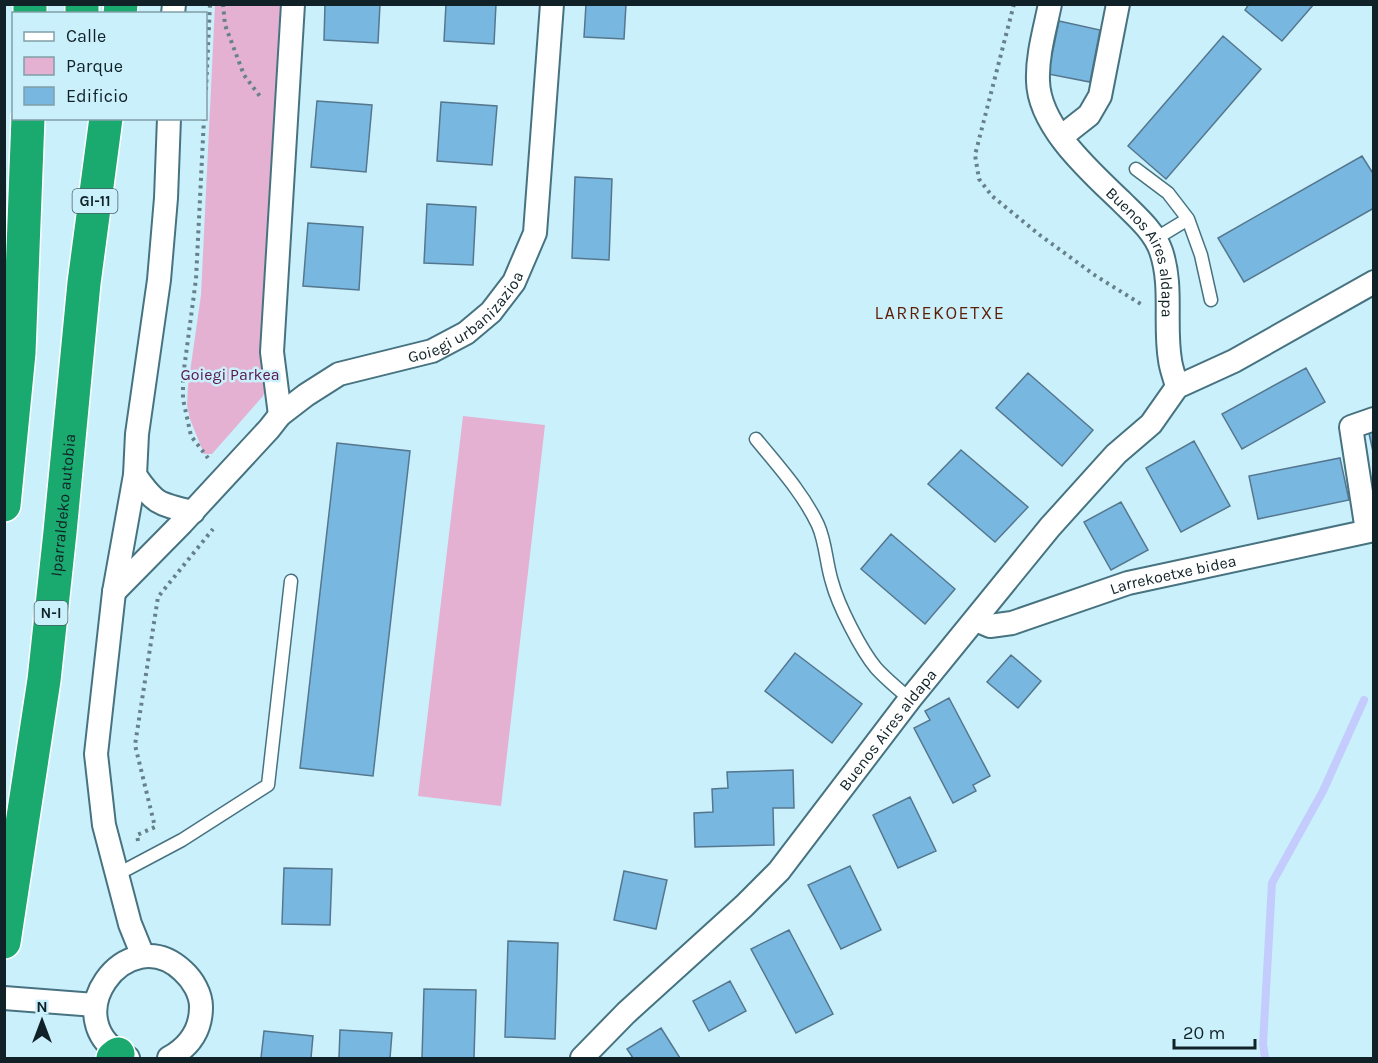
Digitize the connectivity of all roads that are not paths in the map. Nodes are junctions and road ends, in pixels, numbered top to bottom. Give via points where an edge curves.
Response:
1 (293, 4) edge
2 (552, 4) edge
3 (1050, 4) edge
4 (1118, 4) edge
5 (28, 120) edge
6 (83, 120) edge
7 (106, 120) edge
8 (169, 120) edge
9 (1061, 137) junction
10 (1136, 169) dead end
11 (1188, 219) junction
12 (1155, 239) junction
13 (1374, 282) edge
14 (84, 283) junction
15 (1211, 300) dead end
16 (1177, 387) junction
17 (280, 415) junction
18 (1374, 419) edge
19 (756, 439) dead end
20 (135, 475) junction
21 (4, 505) edge
22 (192, 512) junction
23 (1370, 531) edge
24 (291, 581) dead end
25 (114, 592) junction
26 (976, 620) junction
27 (910, 699) junction
28 (116, 875) junction
29 (4, 942) edge
30 (142, 956) junction
31 (4, 999) edge
32 (94, 1005) junction
33 (120, 1057) edge
34 (169, 1059) edge
35 (582, 1059) edge

1 - 17 street via 272,352
2 - 17 street, Goiegi urbanizazioa via 535,233 514,282 491,312 466,333 432,351 339,374
3 - 9 street, Buenos Aires aldapa via 1037,83 1044,107
4 - 9 street via 1100,96 1089,115
5 - 21 highway via 19,353
6 - 14 highway, N-I
7 - 14 highway, GI-11
8 - 20 street via 159,280 137,434
9 - 12 street, Buenos Aires aldapa
10 - 11 lane via 1168,193
11 - 12 lane
11 - 15 lane
12 - 16 street, Buenos Aires aldapa via 1161,251 1170,359
13 - 16 street via 1234,361
14 - 29 highway, Iparraldeko autobia / N-I via 44,680
16 - 26 street, Buenos Aires aldapa via 1151,424 1116,454 1050,527
17 - 22 street, Goiegi urbanizazioa
18 - 23 street via 1351,427
19 - 27 lane via 801,496 818,525 835,592 856,635 875,667
20 - 22 street via 150,497 162,505
20 - 25 street
22 - 25 street, Goiegi urbanizazioa
23 - 26 street, Larrekoetxe bidea via 1128,583 1012,623 990,626
24 - 28 lane via 268,785 182,840
25 - 28 street via 96,754 104,825
26 - 27 street, Buenos Aires aldapa
27 - 35 street, Buenos Aires aldapa via 779,871
28 - 30 street
30 - 32 street via 116,968 105,979
30 - 34 street via 166,960 181,968 199,994 200,1023 191,1041
31 - 32 street
32 - 33 street via 98,1029

